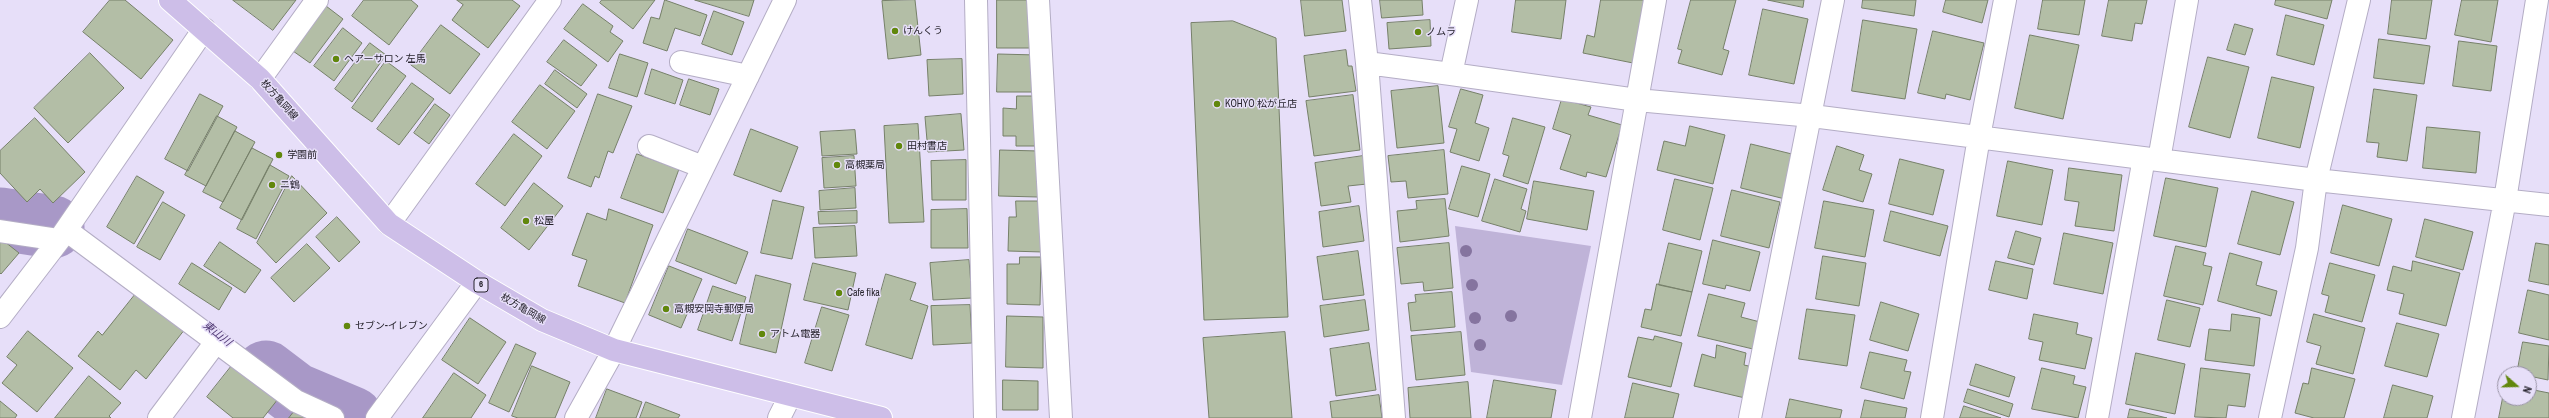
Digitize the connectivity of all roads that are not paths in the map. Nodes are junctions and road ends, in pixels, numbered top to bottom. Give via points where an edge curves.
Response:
1 (170, 0) edge
2 (317, 0) edge
3 (550, 0) edge
4 (785, 0) edge
5 (976, 0) edge
6 (1038, 0) edge
7 (1360, 0) edge
8 (1467, 0) edge
9 (1655, 0) edge
10 (1833, 0) edge
11 (2005, 0) edge
12 (2187, 0) edge
13 (2358, 0) edge
14 (2537, 0) edge
15 (204, 29) junction
16 (681, 62) dead end
17 (1367, 62) junction
18 (1451, 74) junction
19 (748, 76) junction
20 (260, 79) junction
21 (1637, 100) junction
22 (1812, 116) junction
23 (1979, 137) junction
24 (649, 146) dead end
25 (2152, 159) junction
26 (703, 167) junction
27 (2316, 180) junction
28 (2505, 200) junction
29 (2549, 205) edge
30 (389, 224) junction
31 (0, 231) edge
32 (63, 235) junction
33 (477, 282) junction
34 (0, 317) edge
35 (216, 342) junction
36 (614, 350) junction
37 (790, 396) junction
38 (159, 418) edge
39 (333, 418) edge
40 (377, 418) edge
41 (576, 418) edge
42 (779, 418) edge
43 (881, 418) edge
44 (984, 418) edge
45 (1061, 418) edge
46 (1394, 418) edge
47 (1580, 418) edge
48 (1750, 418) edge
49 (1932, 418) edge
50 (2097, 418) edge
51 (2270, 418) edge
52 (2464, 418) edge

1 - 15 main road, 枚方亀岡線 / 6
2 - 20 street
3 - 30 street
4 - 19 street
5 - 44 street
6 - 45 street
7 - 17 street
8 - 18 street
9 - 21 street
10 - 22 street
11 - 23 street
12 - 25 street
13 - 27 street
14 - 28 street
15 - 20 main road, 枚方亀岡線 / 6
15 - 32 street
16 - 19 street
17 - 18 street
17 - 46 street
18 - 21 street
19 - 26 street
20 - 30 main road, 枚方亀岡線 / 6
21 - 22 street
21 - 47 street
22 - 23 street
22 - 48 street
23 - 25 street
23 - 49 street
24 - 26 street
25 - 27 street
25 - 50 street
26 - 36 street
27 - 28 street
27 - 51 street via 2307,248
28 - 29 street
28 - 52 street
30 - 33 main road, 枚方亀岡線 / 6
31 - 32 street
32 - 34 street
32 - 35 street
33 - 36 main road, 枚方亀岡線 / 6 via 542,320
33 - 40 street
35 - 38 street
35 - 39 street via 296,402
36 - 37 main road, 枚方亀岡線 / 6
36 - 41 street
37 - 42 street
37 - 43 main road, 枚方亀岡線 / 6

